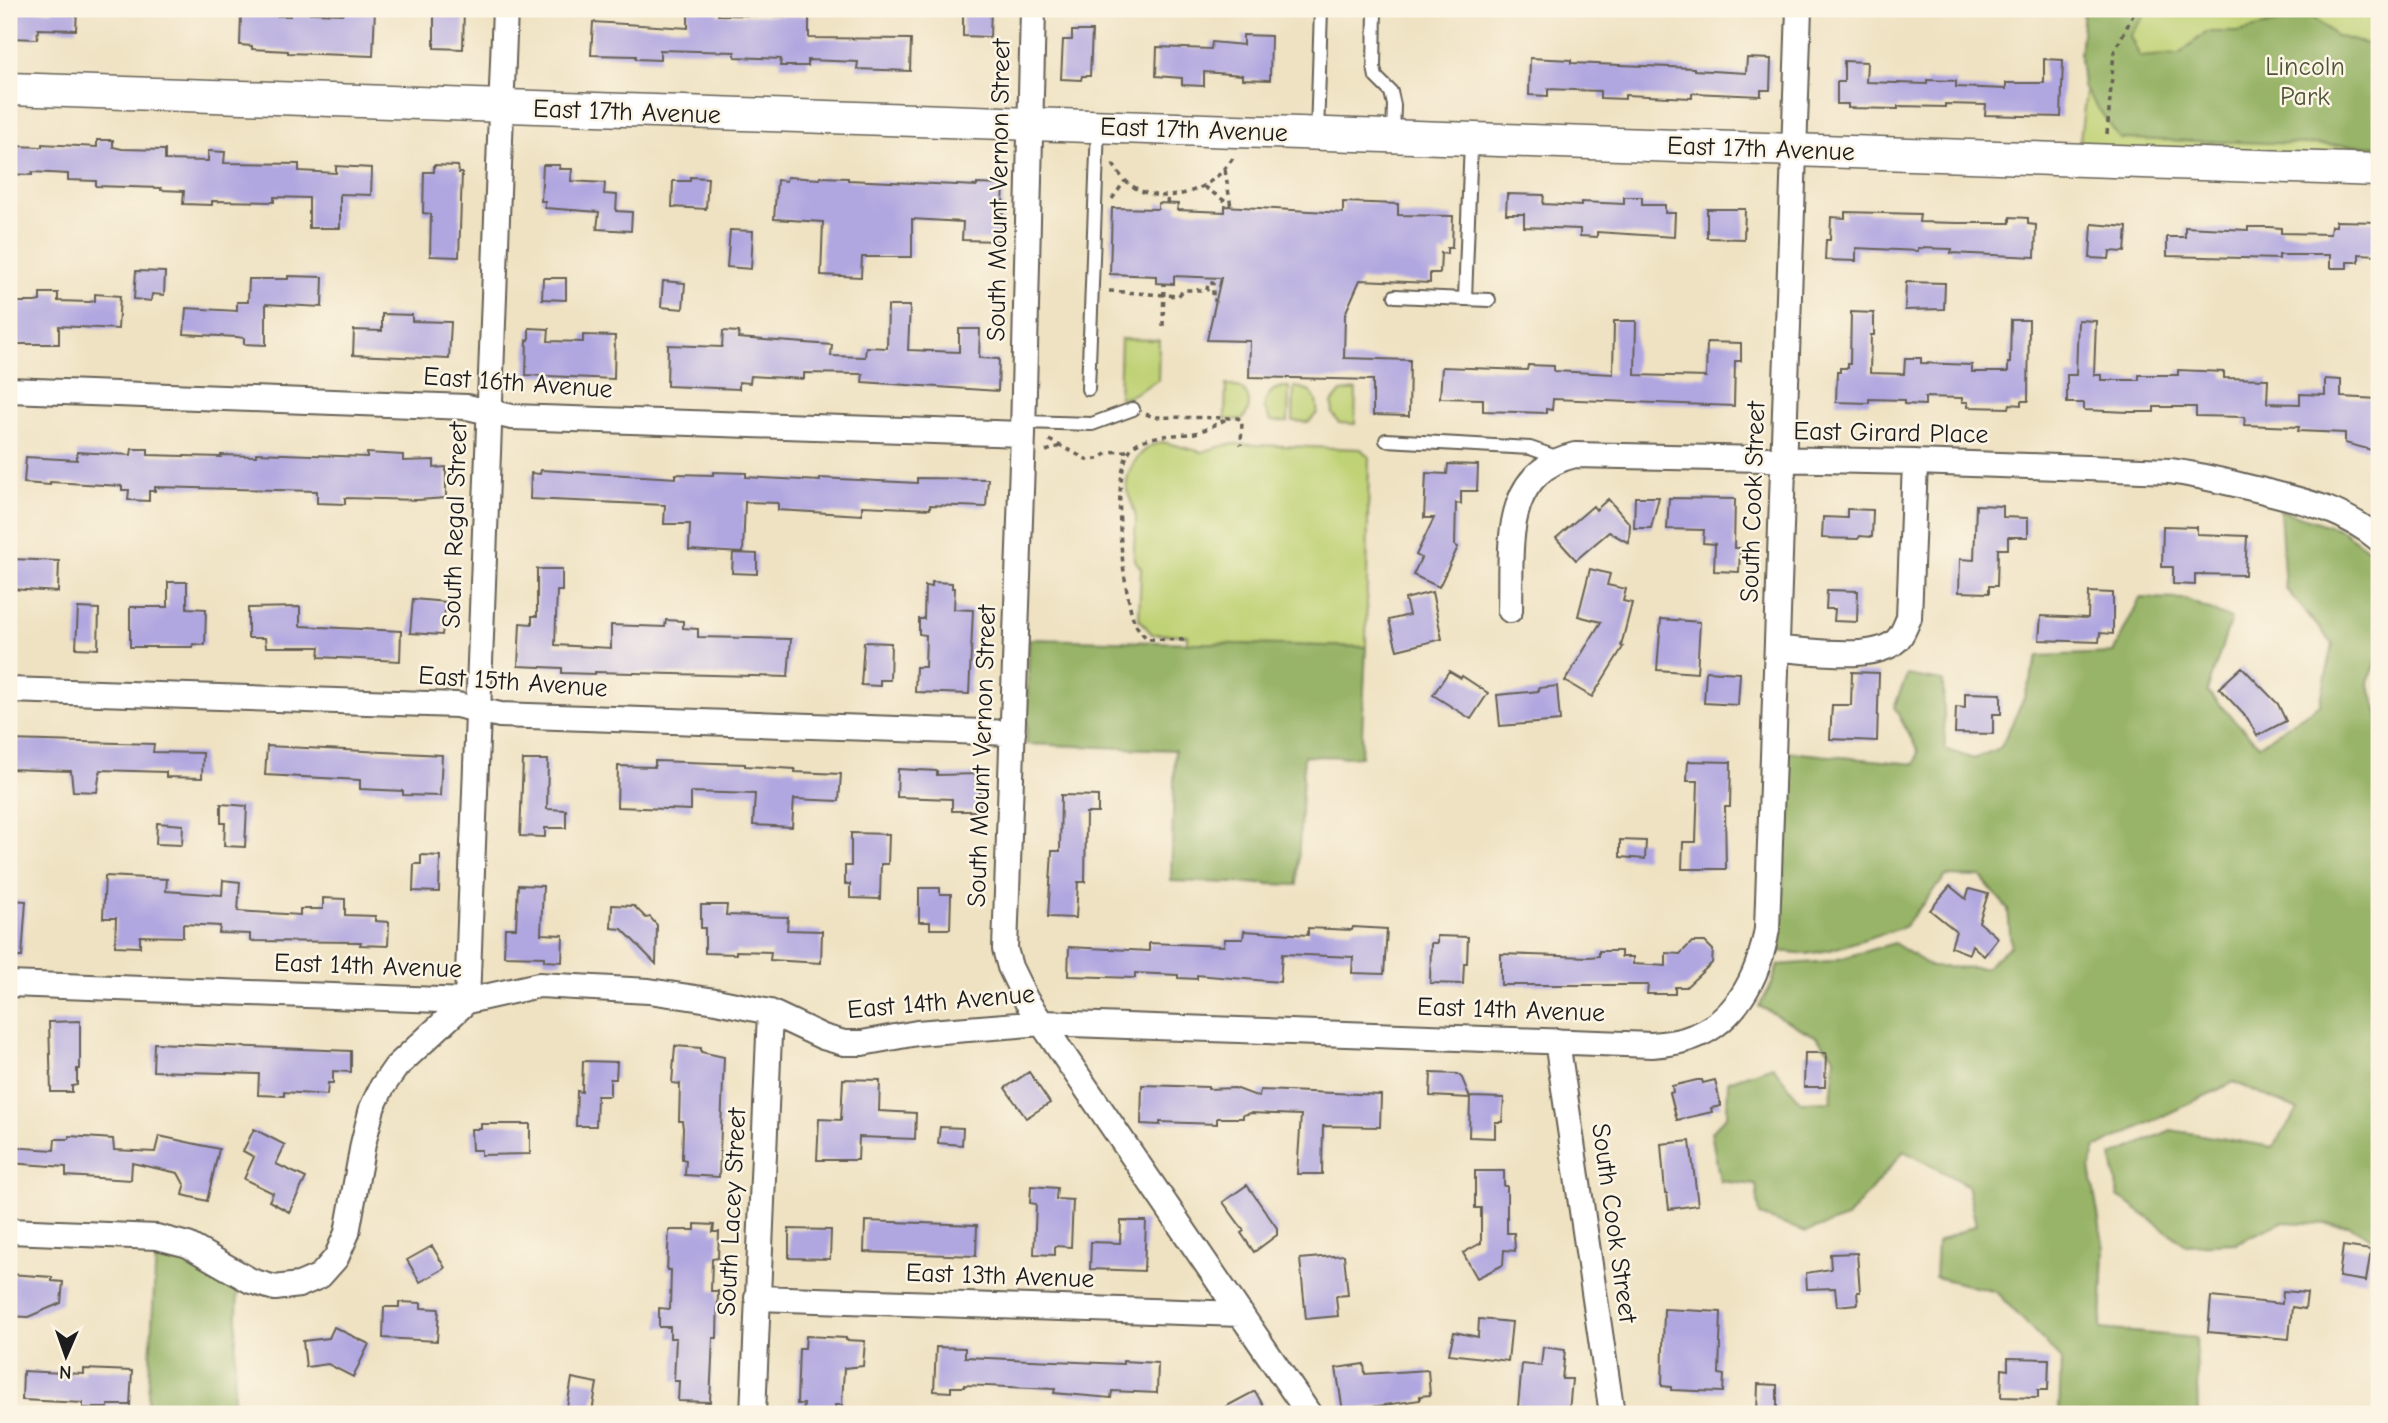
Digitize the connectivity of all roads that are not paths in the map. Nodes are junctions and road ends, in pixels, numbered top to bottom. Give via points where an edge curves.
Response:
1 (505, 9) edge
2 (1033, 9) edge
3 (1321, 9) edge
4 (1376, 9) edge
5 (1799, 9) edge
6 (9, 89) edge
7 (500, 108) junction
8 (1029, 124) junction
9 (1098, 127) junction
10 (1317, 134) junction
11 (1394, 137) junction
12 (1471, 139) junction
13 (1795, 151) junction
14 (2379, 170) edge
15 (1395, 296) dead end
16 (1465, 299) junction
17 (1489, 300) dead end
18 (1087, 389) dead end
19 (9, 390) edge
20 (1133, 409) road end
21 (489, 411) junction
22 (1031, 435) junction
23 (1385, 440) dead end
24 (1560, 458) junction
25 (1784, 461) junction
26 (1915, 462) junction
27 (2379, 539) edge
28 (1510, 610) dead end
29 (1778, 649) junction
30 (9, 690) edge
31 (478, 710) junction
32 (1013, 733) junction
33 (9, 984) edge
34 (1745, 994) joint
35 (467, 1001) junction
36 (770, 1012) junction
37 (1043, 1023) junction
38 (1557, 1041) junction
39 (9, 1231) edge
40 (757, 1298) junction
41 (1241, 1314) junction
42 (753, 1414) edge
43 (1308, 1414) edge
44 (1612, 1414) edge

1 - 7 street, South Regal Street
2 - 8 street, South Mount Vernon Street
3 - 10 lane
4 - 11 lane via 1374,68 1376,77 1391,92
5 - 13 street, South Cook Street
6 - 7 street, East 17th Avenue
7 - 8 street, East 17th Avenue
7 - 21 street, South Regal Street
8 - 9 street, East 17th Avenue
8 - 22 street, South Mount Vernon Street
9 - 10 street, East 17th Avenue
9 - 18 lane
10 - 11 street, East 17th Avenue
11 - 12 street, East 17th Avenue
12 - 13 street, East 17th Avenue
12 - 16 lane
13 - 14 street, East 17th Avenue
13 - 25 street, South Cook Street
15 - 16 lane
16 - 17 lane
19 - 21 street, East 16th Avenue
20 - 22 lane via 1091,424
21 - 22 street, East 16th Avenue via 512,416
21 - 31 street, South Regal Street
22 - 32 street, South Mount Vernon Street
23 - 24 lane via 1530,448
24 - 25 street, East Girard Place via 1593,454
24 - 28 street via 1531,480 1518,499
25 - 26 street, East Girard Place
25 - 29 street, South Cook Street
26 - 27 street, East Girard Place via 2199,475 2324,506
26 - 29 street via 1909,618 1903,632 1895,642 1865,653
29 - 34 street, South Cook Street via 1767,929 1762,958
30 - 31 street, East 15th Avenue via 457,705
31 - 32 street, East 15th Avenue via 500,715
31 - 35 street, South Regal Street
32 - 37 street, South Mount Vernon Street via 1006,949 1017,984
33 - 35 street, East 14th Avenue
34 - 38 street, East 14th Avenue via 1720,1022 1686,1040 1652,1045
35 - 36 street, East 14th Avenue via 557,985 649,991
35 - 39 street via 396,1067 382,1087 363,1144 346,1233 336,1258 320,1276 275,1288 251,1281 188,1245 157,1237
36 - 37 street, East 14th Avenue via 844,1043
36 - 40 street, South Lacey Street
37 - 38 street, East 14th Avenue
37 - 41 street, South Mount Vernon Street
38 - 44 street, South Cook Street
40 - 41 street, East 13th Avenue
40 - 42 street, South Lacey Street
41 - 43 street, South Mount Vernon Street

